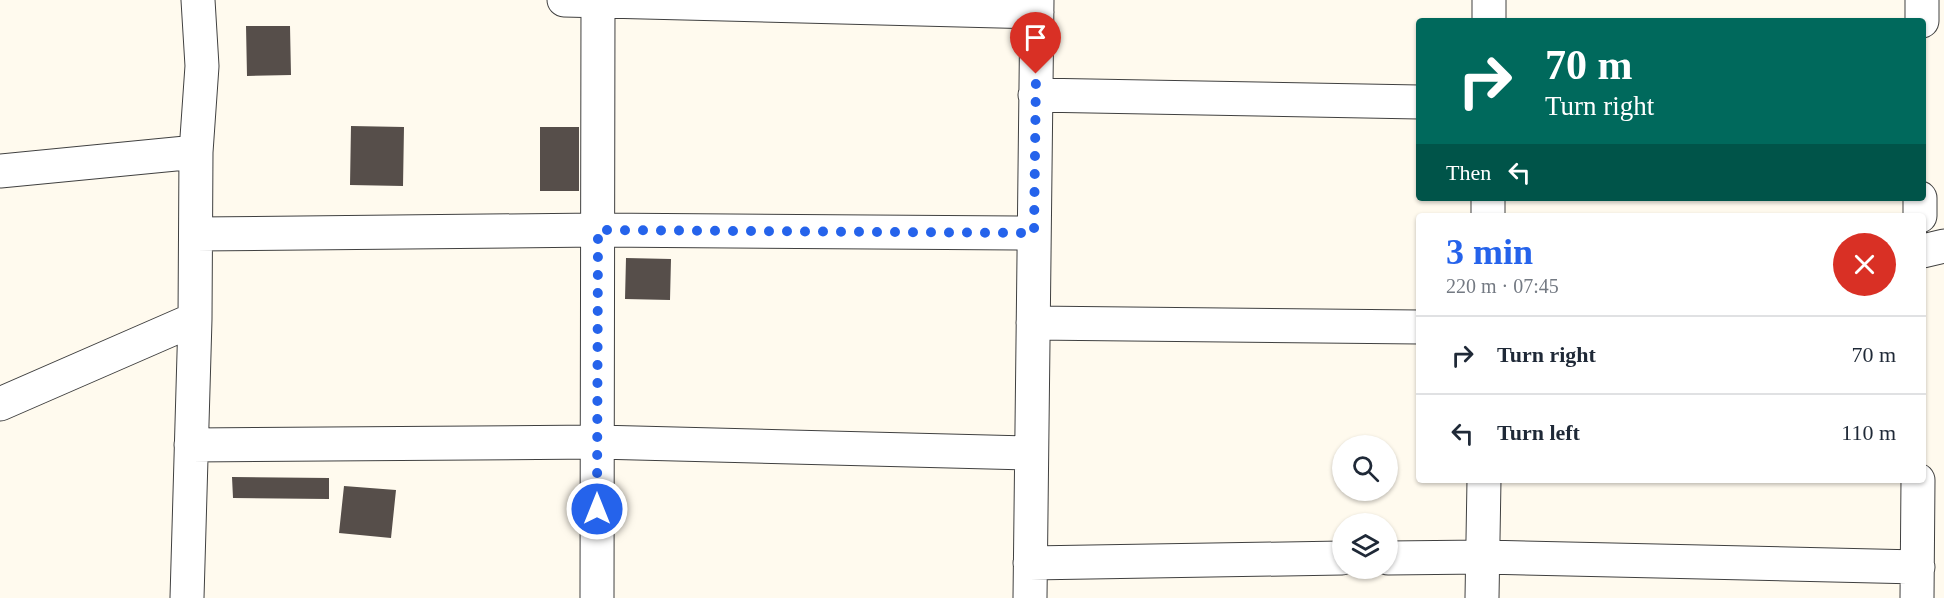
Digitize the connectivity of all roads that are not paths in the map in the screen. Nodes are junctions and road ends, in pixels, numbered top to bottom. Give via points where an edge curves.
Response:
1 (198, 0) edge
2 (564, 0) edge
3 (598, 0) edge
4 (1489, 0) edge
5 (1037, 6) edge
6 (1489, 18) edge
7 (1035, 95) junction
8 (1416, 102) edge
9 (196, 152) junction
10 (0, 171) edge
11 (598, 230) junction
12 (1034, 233) junction
13 (196, 234) junction
14 (1944, 246) edge
15 (1926, 250) edge
16 (195, 319) junction
17 (1033, 323) junction
18 (1416, 327) edge
19 (0, 404) edge
20 (597, 442) junction
21 (191, 445) junction
22 (1031, 453) junction
23 (1927, 481) edge
24 (1484, 483) edge
25 (1483, 557) junction
26 (1332, 558) edge
27 (1398, 558) edge
28 (1030, 562) junction
29 (1918, 582) edge
30 (187, 598) edge
31 (597, 598) edge
32 (1030, 598) edge
33 (1482, 598) edge

1 - 9 street via 202,66
2 - 3 street
3 - 5 street
3 - 11 street
4 - 6 street
5 - 7 street
7 - 8 street
7 - 12 street
9 - 10 street
9 - 13 street
11 - 12 street
11 - 13 street
11 - 20 street
12 - 17 street
13 - 16 street
14 - 15 street
16 - 19 street
16 - 21 street
17 - 18 street
17 - 22 street
20 - 21 street
20 - 22 street
20 - 31 street
21 - 30 street
22 - 28 street
23 - 29 street
24 - 25 street
25 - 27 street
25 - 29 street
25 - 33 street
26 - 28 street
28 - 32 street

